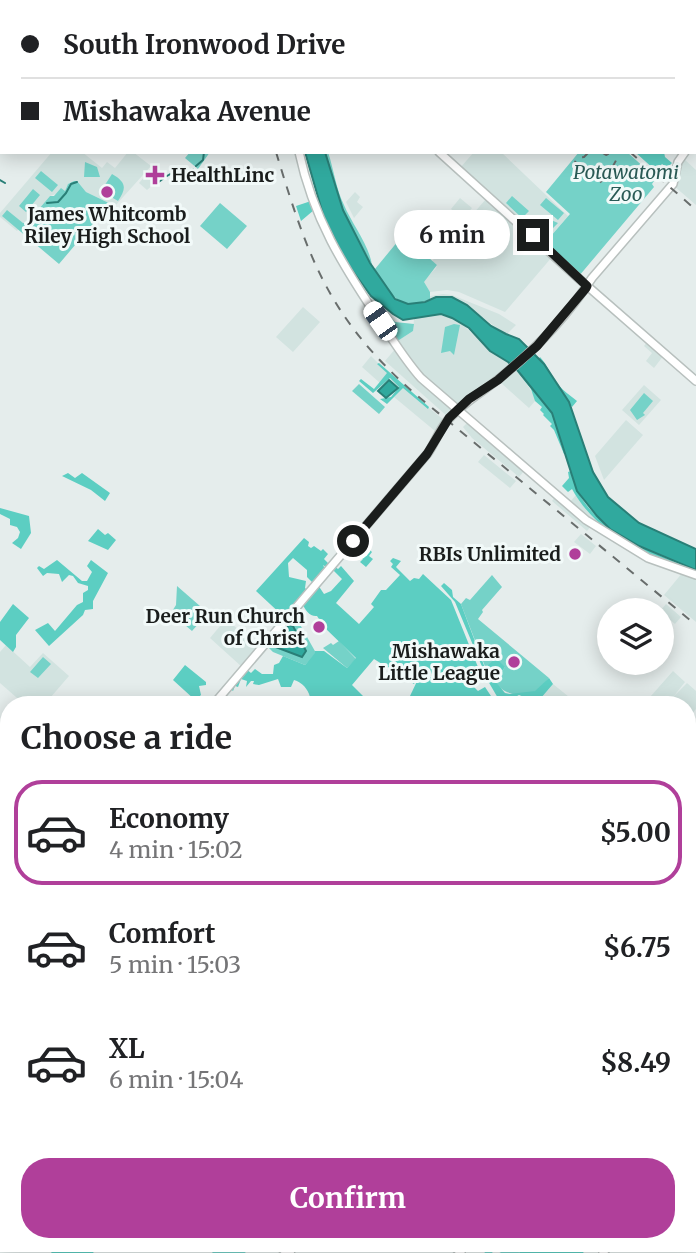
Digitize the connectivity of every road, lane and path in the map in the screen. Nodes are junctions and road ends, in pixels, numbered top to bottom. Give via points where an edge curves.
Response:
1 (300, 154) edge
2 (440, 154) edge
3 (684, 154) edge
4 (587, 286) junction
5 (696, 381) edge
6 (457, 411) junction
7 (696, 575) edge
8 (221, 696) edge

1 - 6 main road via 320,220 349,275 410,366
2 - 4 main road
3 - 4 main road via 673,184
4 - 5 main road
4 - 6 main road via 534,349
6 - 7 main road via 586,520 648,558
6 - 8 main road via 427,454

